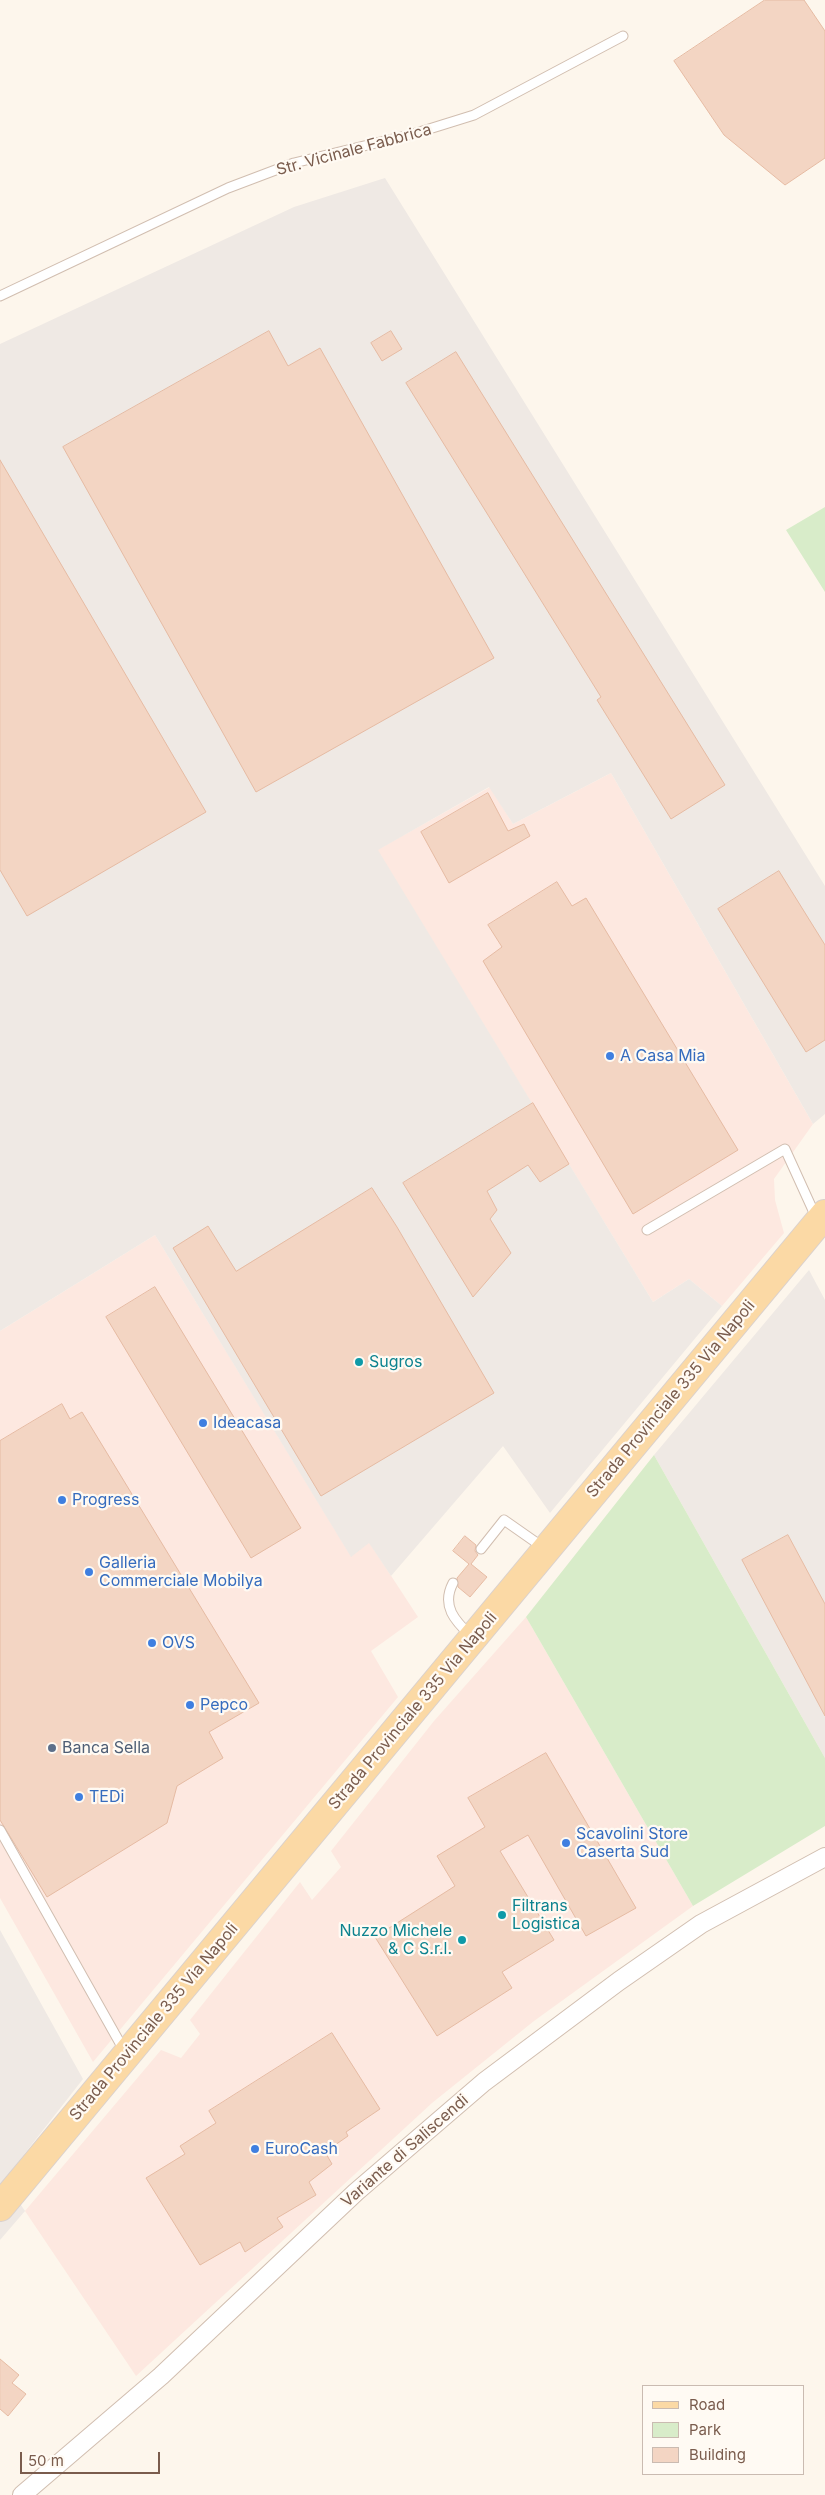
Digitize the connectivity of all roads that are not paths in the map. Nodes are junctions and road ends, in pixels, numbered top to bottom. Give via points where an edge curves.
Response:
1 (623, 36) dead end
2 (0, 296) edge
3 (822, 1218) edge
4 (648, 1230) dead end
5 (481, 1548) dead end
6 (546, 1550) junction
7 (453, 1583) dead end
8 (474, 1638) junction
9 (0, 1830) edge
10 (825, 1857) edge
11 (127, 2056) junction
12 (0, 2207) edge
13 (22, 2495) edge

1 - 2 lane, Str. Vicinale Fabbrica via 474,115 413,134 294,163 228,188
3 - 4 lane via 785,1149
3 - 6 main road, Strada Provinciale 335 Via Napoli
5 - 6 lane via 504,1520
6 - 8 main road, Strada Provinciale 335 Via Napoli
7 - 8 lane via 448,1592 448,1605 455,1621
8 - 11 main road, Strada Provinciale 335 Via Napoli
9 - 11 lane
10 - 13 street, Variante di Saliscendi via 701,1924 484,2082 356,2192 161,2376
11 - 12 main road, Strada Provinciale 335 Via Napoli

